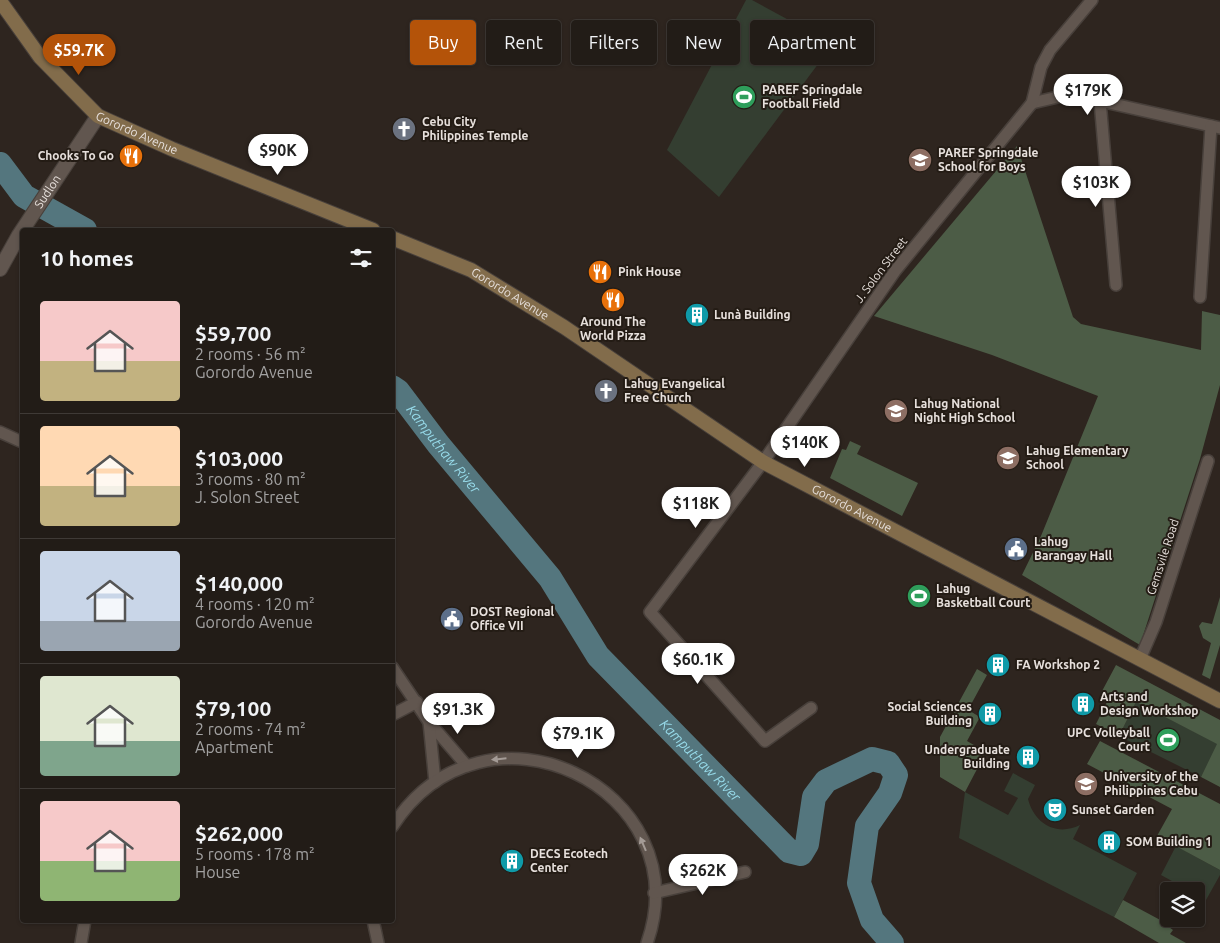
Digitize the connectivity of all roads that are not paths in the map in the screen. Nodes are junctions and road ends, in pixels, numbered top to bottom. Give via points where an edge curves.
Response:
1 (1092, 0) edge
2 (0, 1) edge
3 (1100, 101) junction
4 (1032, 103) junction
5 (98, 116) junction
6 (1215, 127) edge
7 (24, 228) edge
8 (368, 228) edge
9 (20, 233) edge
10 (395, 239) edge
11 (0, 269) edge
12 (1116, 285) dead end
13 (1200, 298) dead end
14 (0, 432) edge
15 (20, 441) edge
16 (1208, 461) dead end
17 (762, 462) junction
18 (1140, 660) junction
19 (395, 671) edge
20 (1220, 701) edge
21 (416, 702) junction
22 (811, 708) dead end
23 (395, 713) edge
24 (429, 722) junction
25 (467, 766) junction
26 (435, 782) junction
27 (395, 823) edge
28 (745, 872) dead end
29 (654, 893) junction
30 (84, 923) edge
31 (374, 923) edge
32 (81, 943) edge
33 (378, 943) edge
34 (647, 943) edge

1 - 4 street, J. Solon Street via 1050,50 1041,67
2 - 5 main road, Gorordo Avenue via 40,57
3 - 4 street via 1062,96
3 - 6 street
3 - 12 street
4 - 17 street, J. Solon Street via 895,271
5 - 7 street, Sudlon
5 - 8 main road, Gorordo Avenue
6 - 13 street
9 - 11 street, Sudlon
10 - 17 main road, Gorordo Avenue via 477,274 564,327
14 - 15 street
16 - 18 street, Gemsvile Road via 1159,613
17 - 18 main road, Gorordo Avenue
17 - 22 street, J. Solon Street via 650,612 765,741
18 - 20 main road, Gorordo Avenue
19 - 21 street
21 - 23 street
21 - 24 street
24 - 25 street
24 - 26 street
25 - 26 street
29 -> 25 street via 652,868 640,836 622,808 597,785 567,768 534,759 501,758
26 - 27 street via 409,804
28 - 29 street
29 - 34 street via 653,920
30 - 32 street
31 - 33 street

